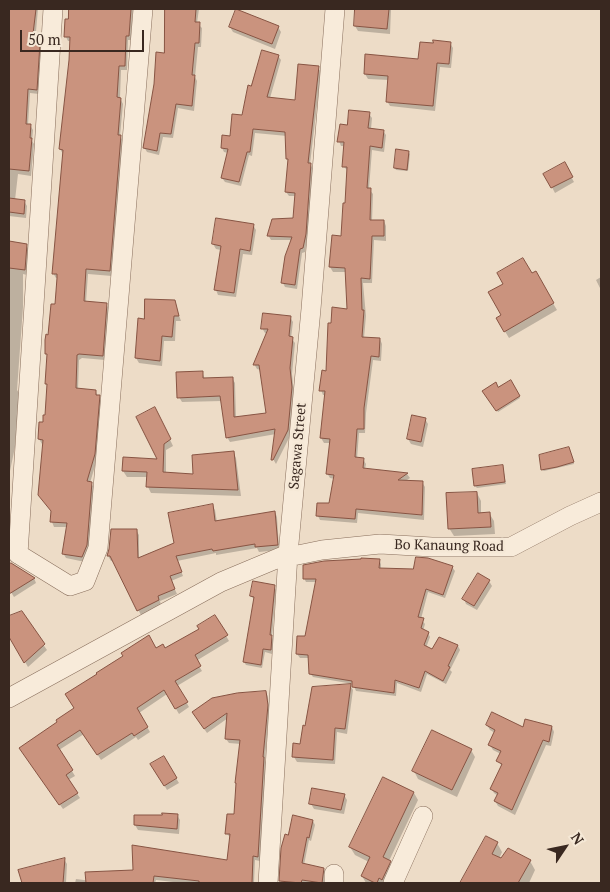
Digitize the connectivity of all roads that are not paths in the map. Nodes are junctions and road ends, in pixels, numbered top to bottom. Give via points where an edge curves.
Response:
1 (53, 9) edge
2 (143, 9) edge
3 (335, 9) edge
4 (601, 502) edge
5 (13, 549) edge
6 (288, 555) junction
7 (9, 698) edge
8 (423, 816) dead end
9 (268, 883) edge
10 (393, 883) edge

1 - 5 street
2 - 5 street via 98,548 86,581 70,586
3 - 6 street, Sagawa Street
4 - 6 street, Bo Kanaung Road via 510,547 380,544
6 - 7 street, Bo Kanaung Road via 222,582
6 - 9 street, Sagawa Street
8 - 10 street

